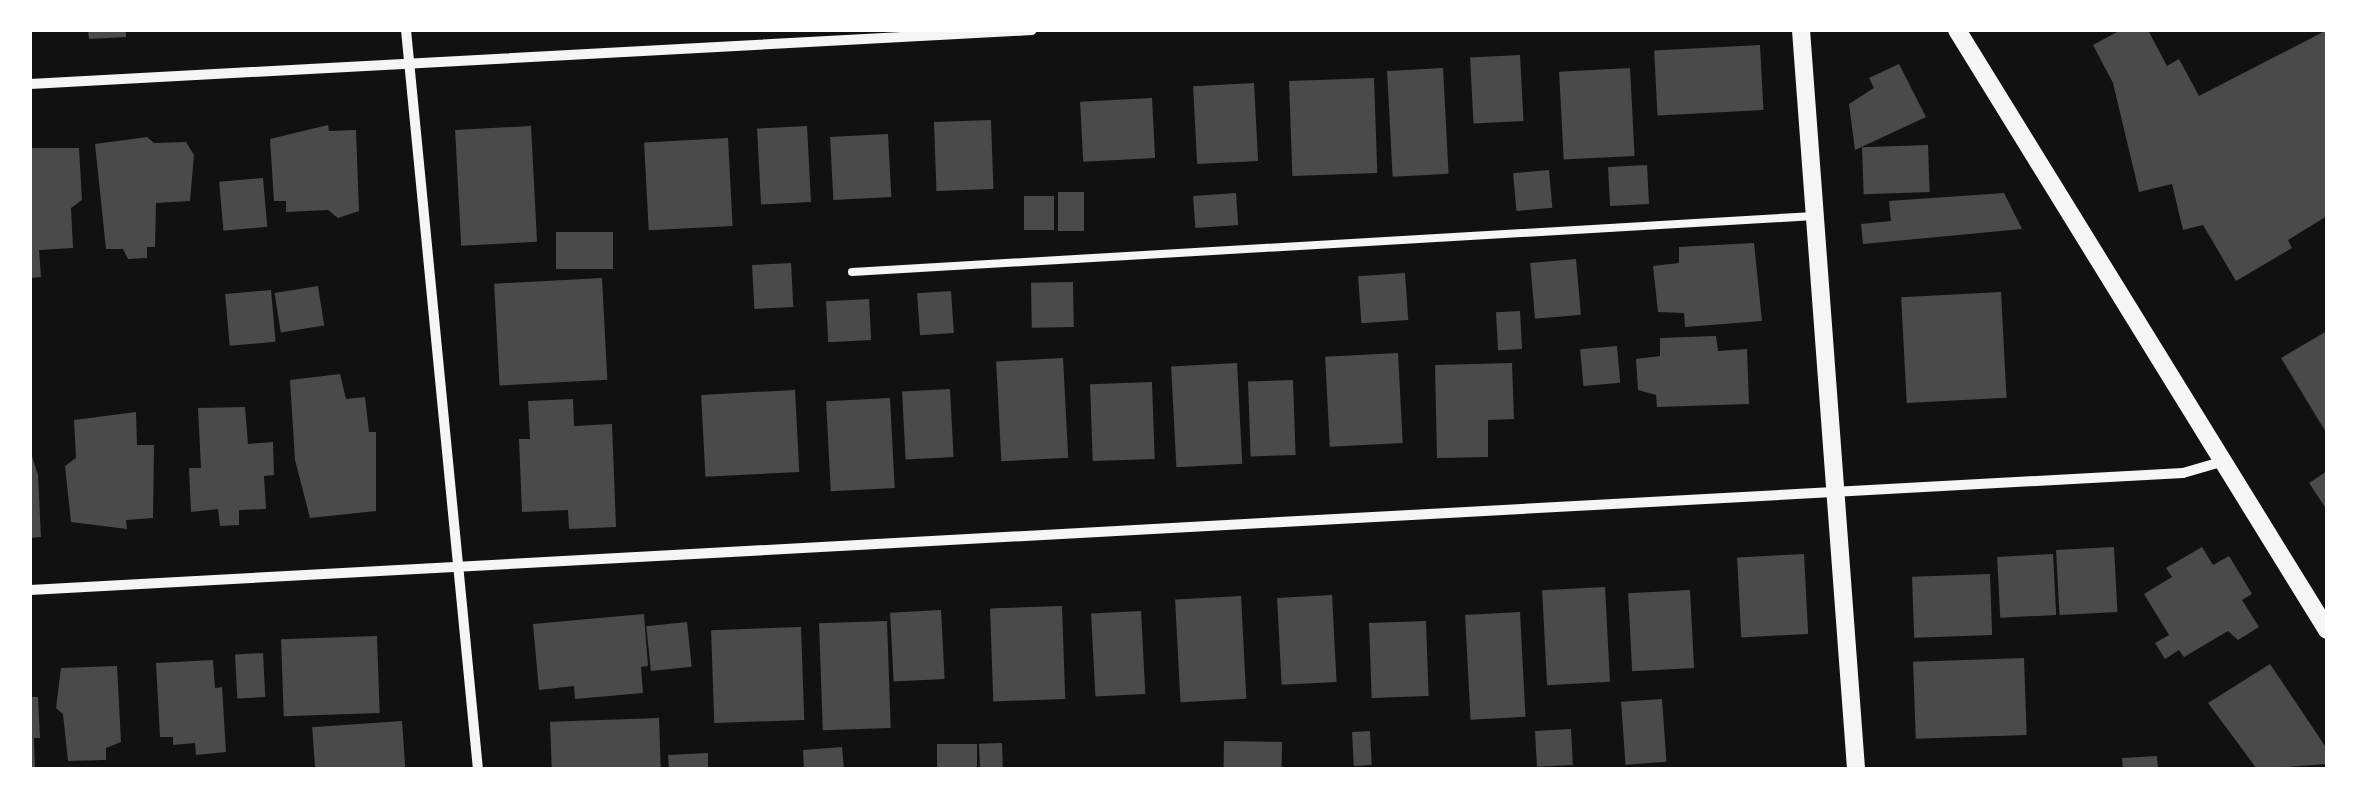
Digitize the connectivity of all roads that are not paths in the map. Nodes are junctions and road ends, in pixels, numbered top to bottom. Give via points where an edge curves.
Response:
1 (406, 30) edge
2 (1032, 30) edge
3 (1801, 30) edge
4 (1957, 30) edge
5 (407, 64) junction
6 (30, 84) edge
7 (1814, 216) junction
8 (852, 272) dead end
9 (2224, 461) junction
10 (1833, 491) junction
11 (454, 564) junction
12 (30, 590) edge
13 (2327, 630) edge
14 (478, 769) edge
15 (1856, 769) edge

1 - 5 street
2 - 5 street
3 - 7 street
4 - 9 street
5 - 6 street
5 - 11 street
7 - 8 lane
7 - 10 street
9 - 10 street via 2183,474
9 - 13 street
10 - 11 street
10 - 15 street
11 - 12 street
11 - 14 street

